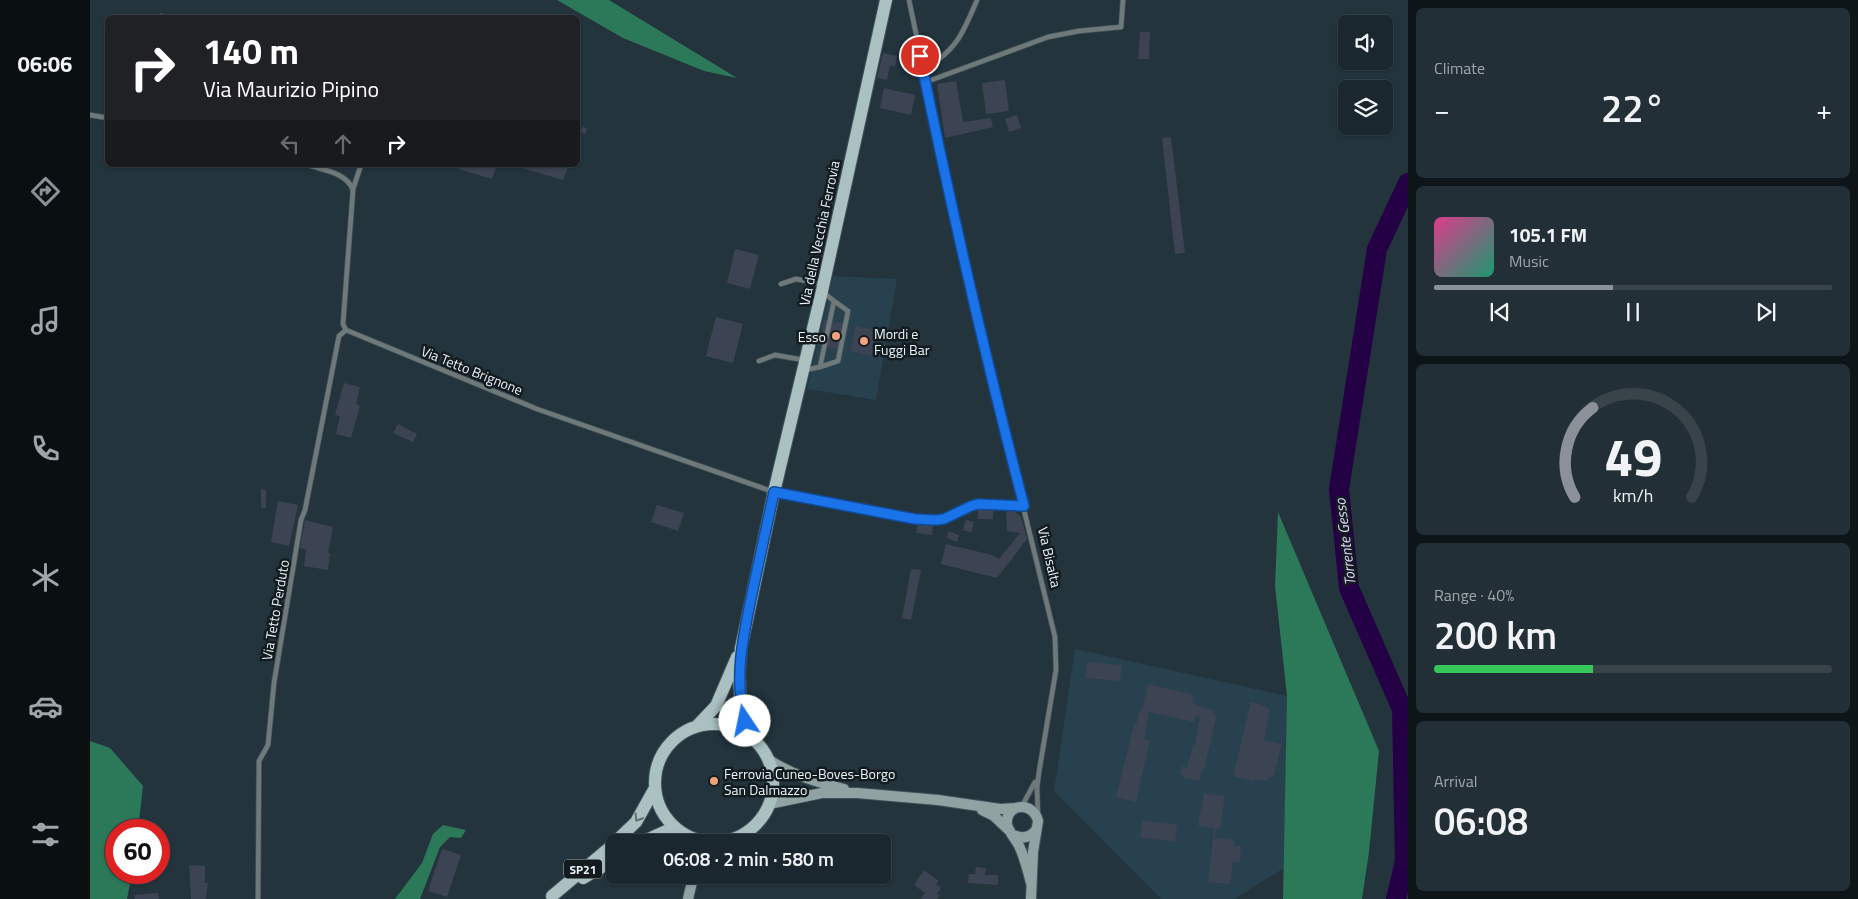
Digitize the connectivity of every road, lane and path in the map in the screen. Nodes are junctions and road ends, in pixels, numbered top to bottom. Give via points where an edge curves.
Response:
1 (886, 0) edge
2 (909, 0) edge
3 (977, 0) edge
4 (1123, 0) edge
5 (923, 69) junction
6 (926, 82) junction
7 (90, 115) edge
8 (105, 118) edge
9 (314, 167) edge
10 (360, 167) edge
11 (353, 190) junction
12 (780, 284) dead end
13 (822, 288) junction
14 (834, 301) junction
15 (346, 330) junction
16 (759, 361) dead end
17 (804, 365) junction
18 (820, 366) junction
19 (774, 492) junction
20 (1024, 506) junction
21 (741, 648) junction
22 (697, 726) junction
23 (749, 736) junction
24 (768, 759) junction
25 (1039, 772) junction
26 (655, 788) junction
27 (857, 793) junction
28 (769, 804) junction
29 (975, 806) junction
30 (1019, 808) junction
31 (1037, 825) junction
32 (1012, 833) junction
33 (624, 834) edge
34 (681, 834) edge
35 (743, 834) edge
36 (606, 850) edge
37 (606, 864) edge
38 (1031, 883) junction
39 (692, 884) edge
40 (549, 897) edge
41 (258, 899) edge
42 (688, 899) edge
43 (1031, 899) edge

1 - 13 main road, Via della Vecchia Ferrovia
2 - 5 lane, Via Bisalta
3 - 5 lane via 955,45 941,59
4 - 6 lane via 1121,28 1048,37
5 - 6 lane, Via Bisalta
6 - 20 lane, Via Bisalta via 966,273
7 - 8 lane
9 - 11 lane via 345,178
10 - 11 lane
11 - 15 lane via 343,324
12 - 13 lane via 796,279
13 - 14 lane
13 - 17 main road, Via della Vecchia Ferrovia
14 - 18 lane
14 - 18 lane via 848,311 840,353 838,361
15 - 19 lane, Via Tetto Brignone via 537,408
15 - 41 lane, Via Tetto Perduto via 339,336 301,520 277,664 268,745 259,761
16 - 17 lane via 775,355
17 - 18 lane
17 - 19 main road, Via della Vecchia Ferrovia
19 - 20 lane, Via Tetto Brignone via 915,519 936,520 978,504
19 - 21 main road, Via della Vecchia Ferrovia
20 - 25 lane, Via Bisalta via 1055,637 1056,670
21 - 22 main road, Via della Vecchia Ferrovia via 716,706
21 - 23 main road, Via della Vecchia Ferrovia via 741,706
22 - 23 main road via 733,727
22 - 26 main road via 679,735 665,750 656,768
23 - 24 main road
24 - 27 main road via 782,769 814,782
24 - 28 main road via 772,774
25 - 30 lane, Via Bisalta via 1033,789
25 - 31 lane, Via Bisalta
26 -> 33 main road, SP21 via 636,822
26 - 34 main road via 665,816
27 - 28 main road via 822,793
27 - 29 main road
28 - 35 main road via 762,817
29 - 30 main road
29 - 32 main road via 994,816
30 - 31 main road via 1030,809 1037,816
30 - 32 main road, Via Bisalta via 1012,811 1007,821
31 - 32 main road via 1024,838
31 - 38 main road, Via Bisalta
32 - 38 main road, Via Bisalta
36 - 40 main road, SP21
37 - 40 main road, SP21
38 - 43 main road, Via Bisalta
39 - 42 main road

